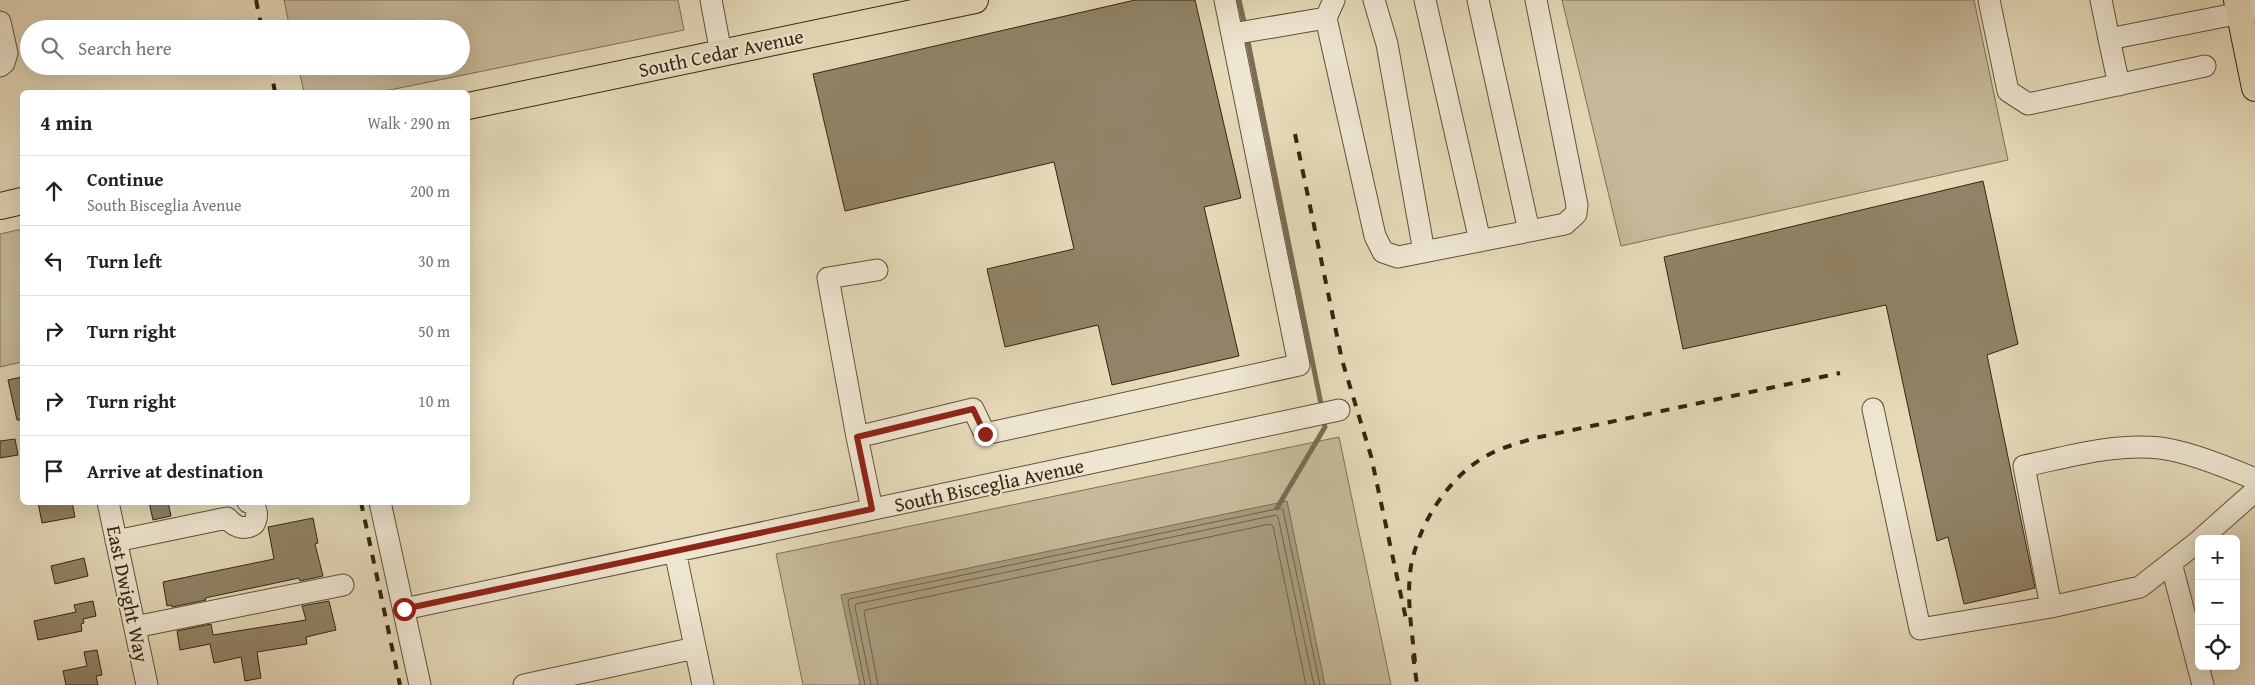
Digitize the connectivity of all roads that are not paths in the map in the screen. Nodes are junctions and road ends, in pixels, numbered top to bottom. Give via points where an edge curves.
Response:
1 (711, 0) edge
2 (975, 0) edge
3 (1225, 0) edge
4 (1374, 0) edge
5 (1425, 0) edge
6 (1478, 0) edge
7 (1536, 0) edge
8 (1989, 0) edge
9 (2101, 0) edge
10 (2244, 8) edge
11 (1330, 9) edge
12 (0, 22) edge
13 (1232, 34) junction
14 (2109, 39) junction
15 (721, 53) junction
16 (0, 66) edge
17 (2205, 66) dead end
18 (2119, 85) junction
19 (2255, 88) edge
20 (470, 106) edge
21 (20, 201) edge
22 (0, 206) edge
23 (1529, 231) junction
24 (1480, 241) junction
25 (1424, 252) junction
26 (877, 270) dead end
27 (1873, 409) dead end
28 (1340, 410) dead end
29 (857, 437) junction
30 (2255, 479) edge
31 (2255, 491) edge
32 (109, 505) edge
33 (237, 505) edge
34 (253, 505) edge
35 (381, 505) edge
36 (872, 509) junction
37 (228, 518) junction
38 (2206, 535) edge
39 (116, 541) junction
40 (2195, 544) edge
41 (675, 551) junction
42 (2171, 563) junction
43 (343, 585) dead end
44 (2052, 607) junction
45 (404, 609) junction
46 (135, 627) junction
47 (695, 648) junction
48 (147, 685) edge
49 (420, 685) edge
50 (524, 685) edge
51 (703, 685) edge
52 (2203, 685) edge

1 - 15 street
2 - 15 main road, South Cedar Avenue
3 - 13 street
4 - 25 street via 1387,44
5 - 24 street
6 - 23 street
7 - 23 street via 1578,205 1576,214 1565,224
8 - 18 street via 2008,91 2028,104
9 - 14 street
10 - 14 street
10 - 19 main road
11 - 13 street
11 - 25 street via 1375,236 1383,252 1398,257
12 - 16 street via 6,53
13 - 29 street via 1299,364 985,434 973,409
14 - 18 street
15 - 20 main road, South Cedar Avenue
17 - 18 street
21 - 22 main road
23 - 24 street
24 - 25 street
26 - 29 street via 828,278
27 - 44 street via 1920,629
28 - 36 street, South Bisceglia Avenue
29 - 36 street
30 - 44 street via 2224,466 2161,448 2104,449 2024,466
31 - 38 street
32 - 39 street, East Dwight Way
33 - 37 street
34 - 37 street via 257,518 254,524 238,527
35 - 45 street
36 - 41 street, South Bisceglia Avenue
37 - 39 street
39 - 46 street, East Dwight Way
40 - 42 street
41 - 45 street, South Bisceglia Avenue
41 - 47 street
42 - 44 street via 2140,587
42 - 52 street
43 - 46 street
45 - 49 street
46 - 48 street, East Dwight Way
47 - 50 street
47 - 51 street

